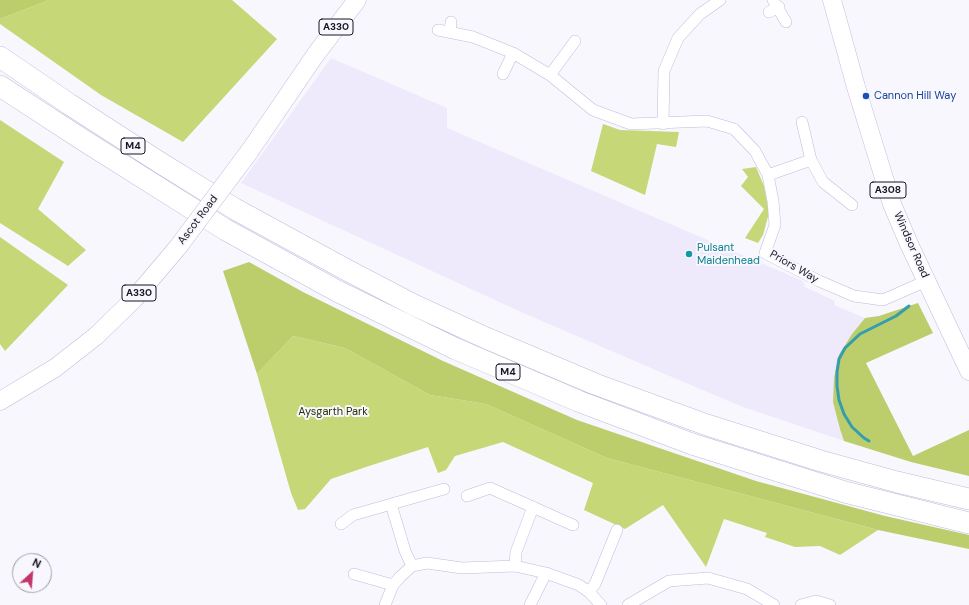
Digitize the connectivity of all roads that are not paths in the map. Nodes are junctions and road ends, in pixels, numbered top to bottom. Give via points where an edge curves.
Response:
1 (357, 0) edge
2 (720, 0) edge
3 (832, 0) edge
4 (774, 6) edge
5 (786, 22) dead end
6 (438, 30) dead end
7 (574, 41) dead end
8 (513, 53) junction
9 (0, 57) edge
10 (0, 63) edge
11 (503, 74) dead end
12 (550, 75) junction
13 (0, 86) edge
14 (69, 104) junction
15 (802, 122) dead end
16 (663, 124) junction
17 (811, 160) junction
18 (768, 175) junction
19 (852, 205) dead end
20 (926, 281) junction
21 (969, 371) edge
22 (0, 401) edge
23 (444, 489) dead end
24 (467, 496) dead end
25 (969, 499) edge
26 (391, 504) junction
27 (534, 507) junction
28 (969, 523) edge
29 (341, 524) dead end
30 (573, 525) dead end
31 (617, 530) dead end
32 (412, 566) junction
33 (515, 566) junction
34 (546, 573) junction
35 (354, 574) dead end
36 (393, 584) junction
37 (589, 592) junction
38 (385, 605) edge
39 (530, 605) edge
40 (601, 605) edge
41 (628, 605) edge
42 (774, 605) edge
43 (801, 605) edge
44 (830, 605) edge

1 - 22 main road, Ascot Road / A330, bridge via 319,49 249,152 178,247 134,299 96,336 50,371
2 - 16 street via 700,14 678,38 664,72
3 - 20 main road, Windsor Road / A308 via 892,204
4 - 5 street
6 - 8 street, Priors Way via 450,27
7 - 12 street
8 - 11 street
8 - 12 street, Priors Way
9 - 14 highway, M4
10 - 14 highway, M4
12 - 16 street, Priors Way via 593,110 631,124
13 - 28 highway, M4 via 226,230 337,291 463,352 578,401 692,444 845,492
14 - 25 highway, M4 via 274,231 380,288 486,338 595,384 726,431 844,467
15 - 17 street
16 - 18 street, Priors Way via 707,121 734,129 755,151
17 - 18 street
17 - 19 street via 823,182
18 - 20 street, Priors Way via 775,226 765,253 854,296 883,300
20 - 21 main road, Windsor Road / A308
23 - 26 street
24 - 27 street via 490,488
26 - 29 street via 353,515
26 - 32 street
27 - 30 street
27 - 33 street via 516,552
31 - 37 street
32 - 33 street
32 - 36 street
33 - 34 street
34 - 37 street via 579,585
34 - 39 street
35 - 36 street
36 - 38 street
37 - 40 street
41 - 42 street via 668,581 708,578 747,589
43 - 44 street via 816,601

